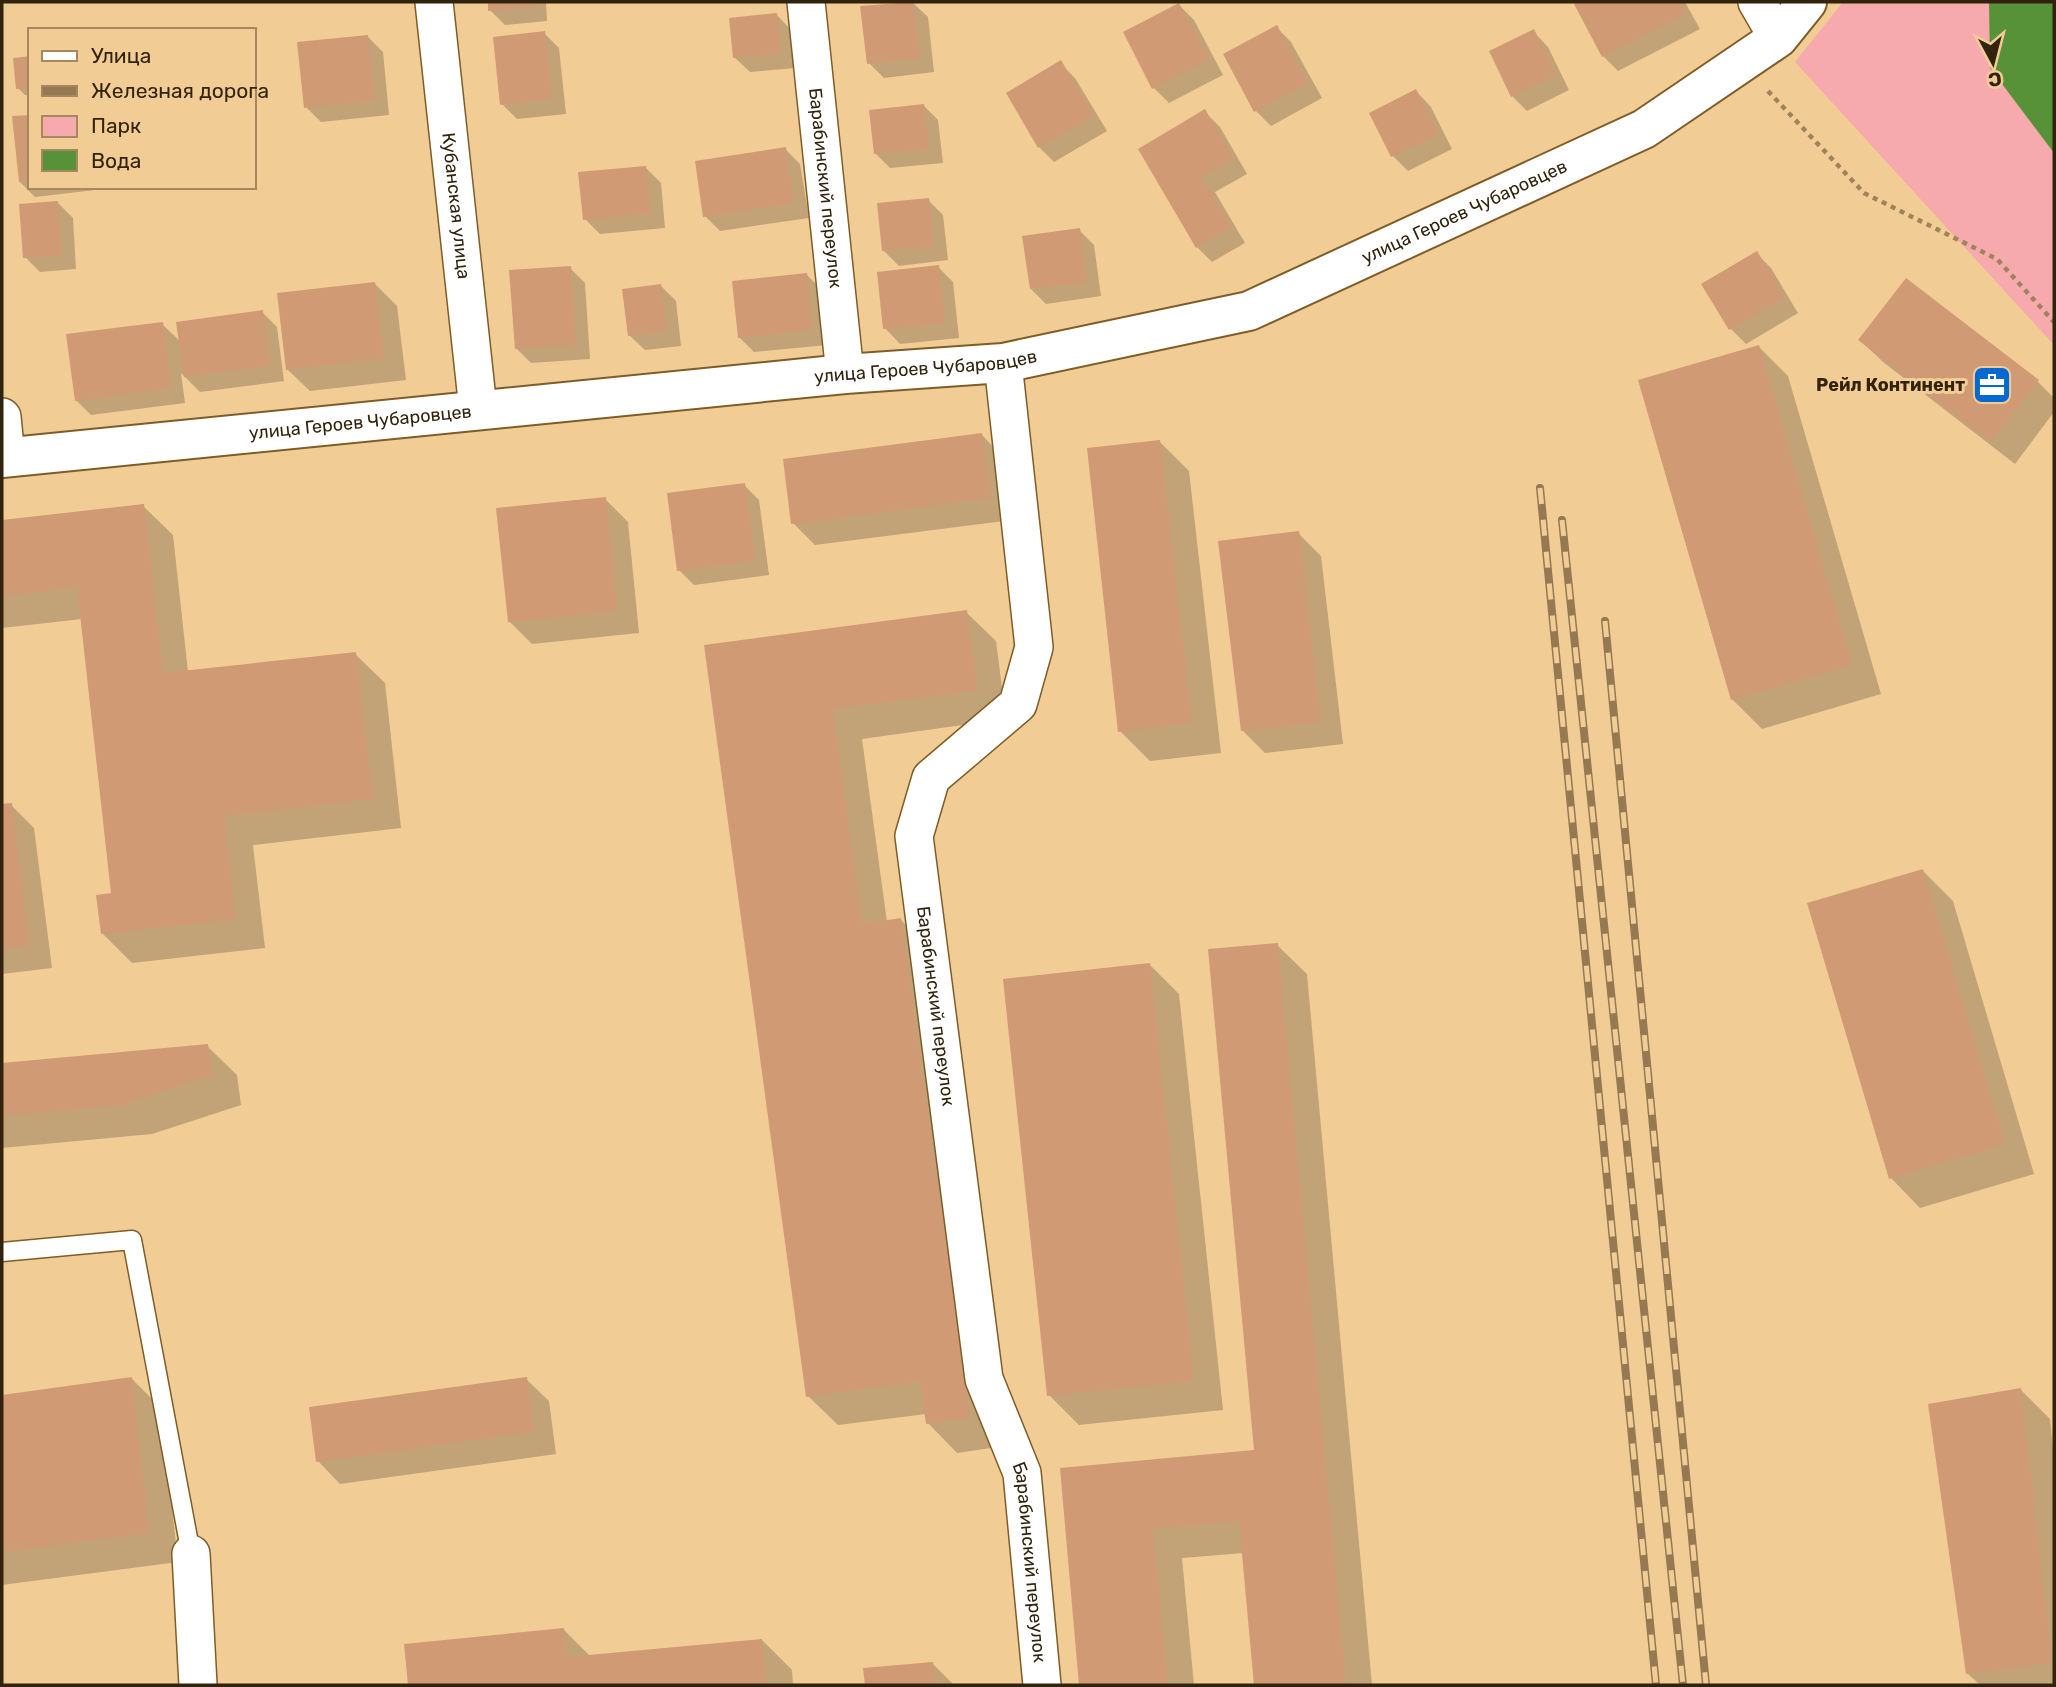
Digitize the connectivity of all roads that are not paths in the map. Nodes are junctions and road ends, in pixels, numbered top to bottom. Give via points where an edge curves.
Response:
1 (434, 2) edge
2 (806, 2) edge
3 (1757, 2) edge
4 (1807, 2) edge
5 (1778, 38) junction
6 (1003, 363) junction
7 (845, 374) junction
8 (478, 409) junction
9 (2, 417) edge
10 (4, 458) edge
11 (2, 1252) edge
12 (191, 1554) joint
13 (198, 1685) edge
14 (1042, 1685) edge

1 - 8 street, Кубанская улица
2 - 7 street, Барабинский переулок
3 - 5 street
4 - 5 street, улица Героев Чубаровцев
5 - 6 street, улица Героев Чубаровцев via 1644,129 1249,312
6 - 7 street, улица Героев Чубаровцев
6 - 14 street, Барабинский переулок via 1034,647 1018,704 931,778 914,836 984,1379 1022,1473
7 - 8 street, улица Героев Чубаровцев
8 - 10 street, улица Героев Чубаровцев
9 - 10 street
11 - 12 lane via 132,1240
12 - 13 street

